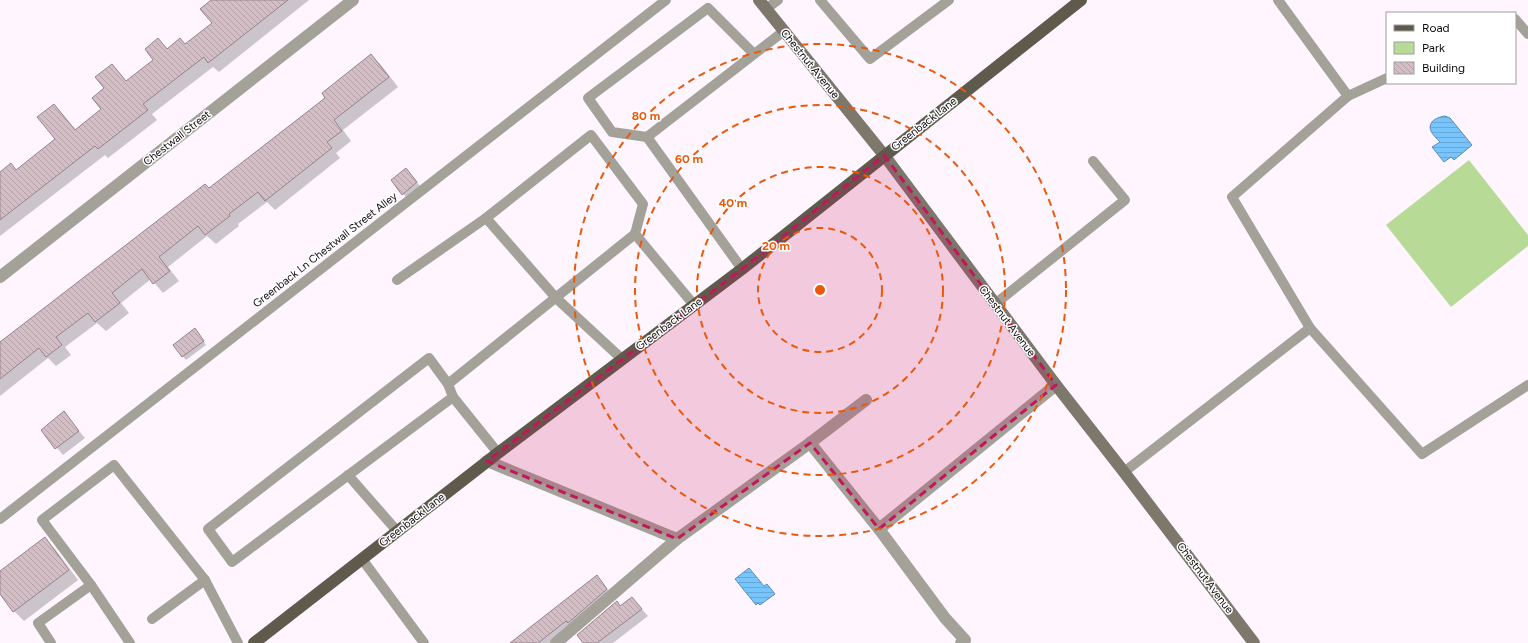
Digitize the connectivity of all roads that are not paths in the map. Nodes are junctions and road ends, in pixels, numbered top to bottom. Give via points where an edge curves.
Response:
1 (353, 0) edge
2 (666, 0) edge
3 (778, 0) edge
4 (820, 0) edge
5 (949, 0) edge
6 (1082, 0) edge
7 (1278, 0) edge
8 (762, 5) edge
9 (1516, 20) edge
10 (784, 31) junction
11 (1528, 34) edge
12 (754, 54) junction
13 (1386, 78) edge
14 (1348, 96) junction
15 (647, 137) junction
16 (884, 155) junction
17 (1093, 161) dead end
18 (486, 218) junction
19 (635, 234) junction
20 (742, 269) junction
21 (0, 277) edge
22 (397, 280) dead end
23 (556, 298) junction
24 (995, 304) junction
25 (694, 305) junction
26 (1310, 328) junction
27 (622, 359) junction
28 (448, 384) junction
29 (1056, 385) junction
30 (1528, 385) edge
31 (453, 397) junction
32 (866, 400) dead end
33 (810, 443) junction
34 (498, 453) junction
35 (488, 461) junction
36 (1124, 472) junction
37 (348, 475) junction
38 (0, 520) edge
39 (879, 529) junction
40 (397, 531) junction
41 (677, 539) junction
42 (362, 559) junction
43 (205, 580) junction
44 (91, 584) junction
45 (152, 619) dead end
46 (1249, 641) edge
47 (51, 643) edge
48 (130, 643) edge
49 (238, 643) edge
50 (254, 643) edge
51 (424, 643) edge
52 (556, 643) edge
53 (961, 643) edge

1 - 21 street, Chestwall Street
2 - 38 lane, Greenback Ln Chestwall Street Alley
3 - 8 lane
4 - 5 lane via 870,59
6 - 16 main road, Greenback Lane
7 - 14 lane
8 - 10 street, Chestnut Avenue
9 - 11 lane
10 - 12 lane
10 - 16 street, Chestnut Avenue
12 - 15 lane
12 - 15 lane via 708,8 588,98 612,132
13 - 14 lane
14 - 26 lane via 1232,197
15 - 20 lane
16 - 20 main road, Greenback Lane
16 - 24 street, Chestnut Avenue
17 - 24 lane via 1125,200
18 - 19 lane via 591,135 643,204
18 - 22 lane
18 - 23 lane
19 - 23 lane
19 - 25 lane
20 - 25 main road, Greenback Lane
23 - 27 lane
23 - 28 lane
24 - 29 street, Chestnut Avenue
25 - 27 main road, Greenback Lane
26 - 30 lane via 1422,454
26 - 36 lane
27 - 34 main road, Greenback Lane
28 - 31 lane
28 - 37 lane via 429,358 208,529 232,562
29 - 36 street, Chestnut Avenue
29 - 39 street
31 - 34 lane
31 - 37 lane
32 - 33 street
33 - 39 street
33 - 41 street
34 - 35 main road, Greenback Lane
35 - 40 main road, Greenback Lane
35 - 41 street
36 - 46 street, Chestnut Avenue
37 - 40 lane
39 - 53 street via 944,618 964,640
40 - 42 main road, Greenback Lane
41 - 52 street
42 - 50 main road, Greenback Lane
42 - 51 lane
43 - 44 lane via 114,465 42,520
43 - 45 lane
43 - 49 lane
44 - 47 lane via 38,623
44 - 48 lane

